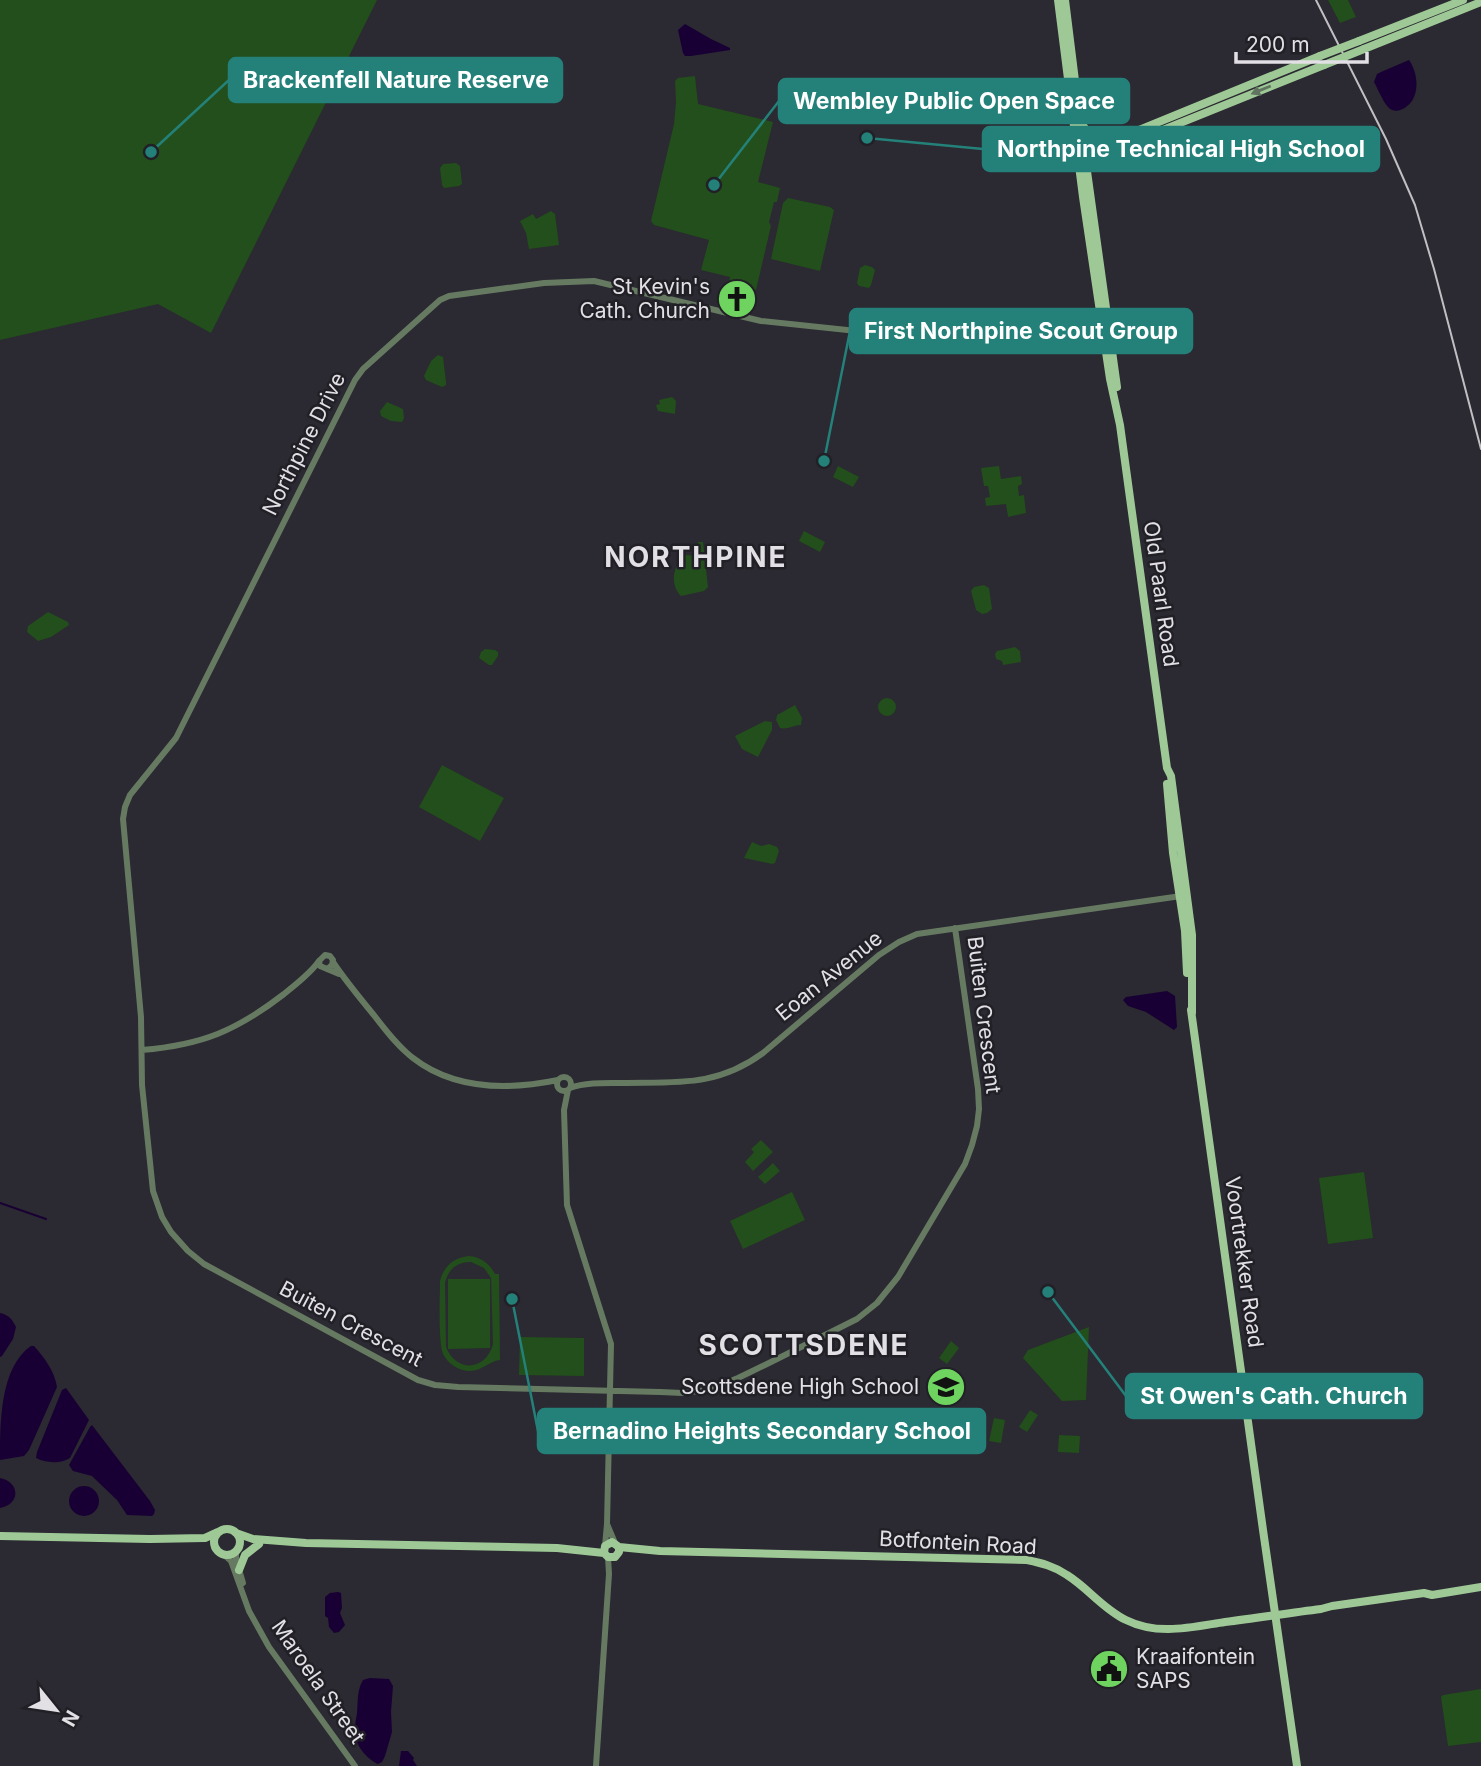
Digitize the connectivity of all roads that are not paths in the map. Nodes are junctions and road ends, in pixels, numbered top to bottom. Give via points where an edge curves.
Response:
1 (1058, 0) edge
2 (1065, 0) edge
3 (1463, 0) edge
4 (1481, 2) edge
5 (1361, 45) junction
6 (1080, 121) junction
7 (1122, 136) junction
8 (1081, 158) junction
9 (1104, 315) junction
10 (231, 626) joint
11 (1183, 896) junction
12 (955, 928) junction
13 (319, 961) junction
14 (333, 962) junction
15 (326, 969) junction
16 (304, 977) junction
17 (346, 981) junction
18 (142, 1050) junction
19 (558, 1086) junction
20 (569, 1086) junction
21 (564, 1110) junction
22 (610, 1391) junction
23 (218, 1532) junction
24 (236, 1533) junction
25 (0, 1536) edge
26 (150, 1539) junction
27 (306, 1543) junction
28 (259, 1544) junction
29 (237, 1549) junction
30 (611, 1550) junction
31 (220, 1552) junction
32 (239, 1570) junction
33 (1481, 1587) edge
34 (1276, 1615) junction
35 (254, 1618) junction
36 (355, 1766) edge
37 (596, 1766) edge
38 (1297, 1766) edge

1 - 8 main road, Old Paarl Road
2 - 6 main road, Old Paarl Road
3 - 5 main road
4 - 5 main road
5 - 7 main road, bridge via 1320,56
5 -> 8 main road, bridge via 1324,65
6 - 7 main road via 1095,137
6 - 8 main road, Old Paarl Road
7 - 8 main road
8 - 9 main road, Old Paarl Road
9 - 10 street, Northpine Drive via 923,338 761,321 594,281 544,283 444,298 355,380
9 - 11 main road, Old Paarl Road via 1167,768 1173,853
10 - 18 street, Buiten Crescent via 176,738 125,807
11 - 12 street, Eoan Avenue
11 - 34 main road, Voortrekker Road via 1193,952 1192,1013
12 - 20 street, Eoan Avenue via 917,934 888,948 742,1067 687,1082
12 - 22 street, Buiten Crescent via 978,1089 977,1126 965,1164 891,1287 857,1319 707,1390
13 - 14 street via 328,955
13 - 15 street
13 - 16 street
14 - 15 street
14 - 17 street
15 - 16 street
15 - 17 street
16 - 18 street via 255,1016 220,1034
17 - 19 street via 398,1045 435,1072 474,1084
18 - 22 street, Buiten Crescent via 153,1191 171,1232 195,1258 428,1383
19 - 20 street via 564,1091
19 - 20 street via 564,1077
19 - 21 street
20 - 21 street
21 - 22 street via 567,1205 611,1344
22 - 30 street via 607,1524
23 - 24 main road
23 - 26 main road via 205,1538
23 - 31 main road via 214,1540
24 - 27 main road, Botfontein Road via 253,1539
24 - 29 main road
25 - 26 main road
26 - 31 main road via 200,1543
27 - 28 main road, Botfontein Road
27 - 30 main road, Botfontein Road
28 - 29 main road, Botfontein Road
28 - 32 main road via 245,1555
29 - 31 main road via 230,1554
29 - 32 street, Maroela Street
30 - 34 main road, Botfontein Road via 1027,1560 1065,1573 1112,1611 1147,1628 1191,1628
30 - 37 street
31 - 35 street, Maroela Street via 232,1564
32 - 35 street, Maroela Street
33 - 34 main road, Botfontein Road
34 - 38 main road, Voortrekker Road
35 - 36 street, Maroela Street

